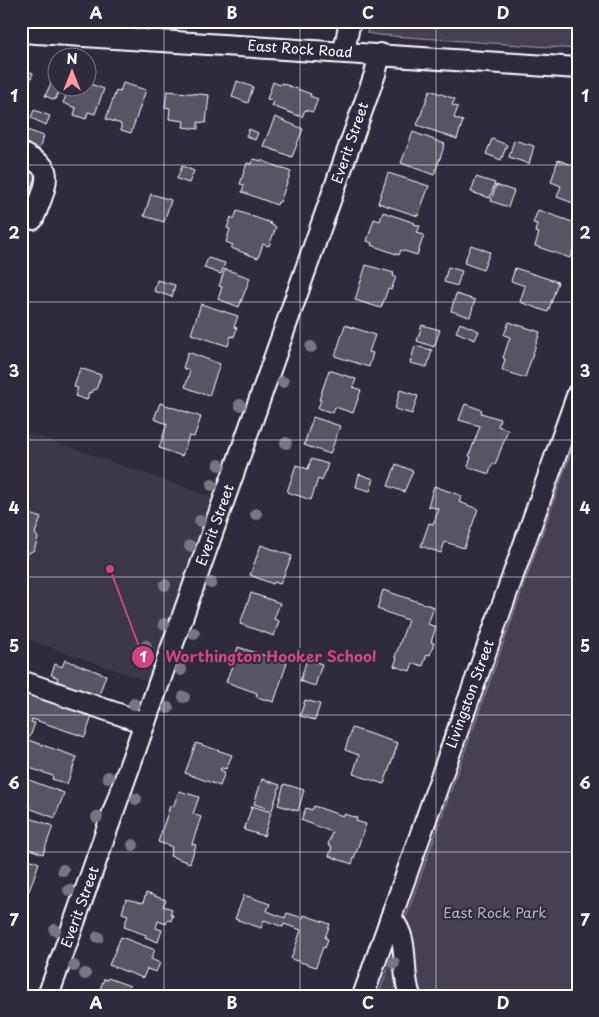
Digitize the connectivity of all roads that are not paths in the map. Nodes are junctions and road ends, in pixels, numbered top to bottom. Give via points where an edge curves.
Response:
1 (350, 21) edge
2 (21, 32) edge
3 (344, 51) junction
4 (380, 54) junction
5 (578, 68) edge
6 (21, 153) edge
7 (33, 218) dead end
8 (578, 393) edge
9 (21, 681) edge
10 (145, 722) junction
11 (391, 918) junction
12 (48, 996) edge
13 (363, 996) edge
14 (410, 996) edge

1 - 3 street
2 - 3 street, East Rock Road
3 - 4 street, East Rock Road
4 - 5 street, East Rock Road
4 - 10 street, Everit Street
6 - 7 street via 43,166 47,173 46,185
8 - 11 street, Livingston Street
9 - 10 street
10 - 12 street, Everit Street
11 - 13 street, Livingston Street
11 - 14 street via 404,944 404,973

